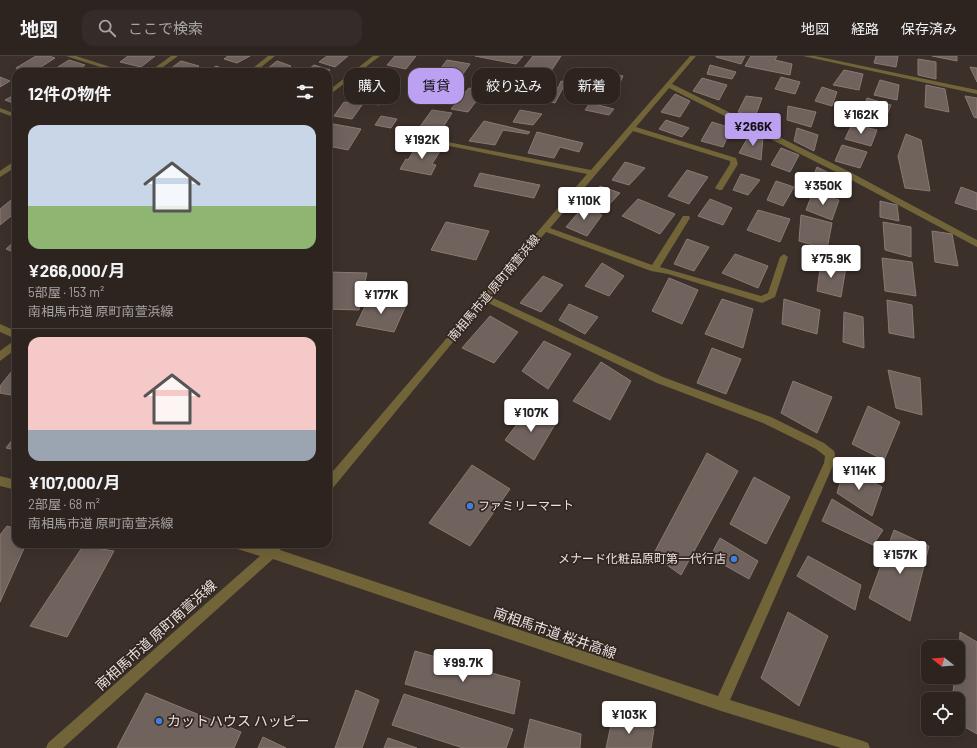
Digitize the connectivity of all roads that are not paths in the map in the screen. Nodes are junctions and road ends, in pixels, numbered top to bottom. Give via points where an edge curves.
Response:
1 (69, 56) edge
2 (175, 56) edge
3 (272, 56) edge
4 (377, 56) edge
5 (693, 56) edge
6 (806, 56) edge
7 (110, 68) edge
8 (158, 68) edge
9 (256, 68) edge
10 (669, 85) junction
11 (332, 91) edge
12 (977, 92) edge
13 (0, 110) edge
14 (12, 114) edge
15 (632, 128) junction
16 (414, 137) dead end
17 (12, 167) edge
18 (594, 173) junction
19 (0, 175) edge
20 (719, 188) dead end
21 (686, 218) dead end
22 (545, 229) junction
23 (977, 244) edge
24 (784, 257) dead end
25 (654, 269) junction
26 (485, 298) junction
27 (0, 328) edge
28 (12, 333) edge
29 (12, 346) edge
30 (0, 357) edge
31 (332, 480) edge
32 (0, 481) edge
33 (12, 484) edge
34 (275, 548) edge
35 (721, 704) junction
36 (53, 748) edge
37 (863, 748) edge

1 - 7 street
2 - 8 street
3 - 9 street
4 - 11 street
5 - 10 street, 南相馬市道 原町南萱浜線
6 - 12 street
10 - 15 street, 南相馬市道 原町南萱浜線
10 - 23 street via 845,173
13 - 14 street
15 - 18 street, 南相馬市道 原町南萱浜線
15 - 20 street via 733,160 734,164
16 - 18 street
17 - 19 street
18 - 22 street, 南相馬市道 原町南萱浜線
21 - 25 street
22 - 25 street
22 - 26 street, 南相馬市道 原町南萱浜線
24 - 25 street via 772,294 762,300
26 - 31 street, 南相馬市道 原町南萱浜線
26 - 35 street via 660,380 767,420 820,446 830,454 829,463
27 - 28 street
29 - 30 street
32 - 33 street
34 - 35 street, 南相馬市道 桜井高線
34 - 36 street, 南相馬市道 原町南萱浜線
35 - 37 street, 南相馬市道 桜井高線

